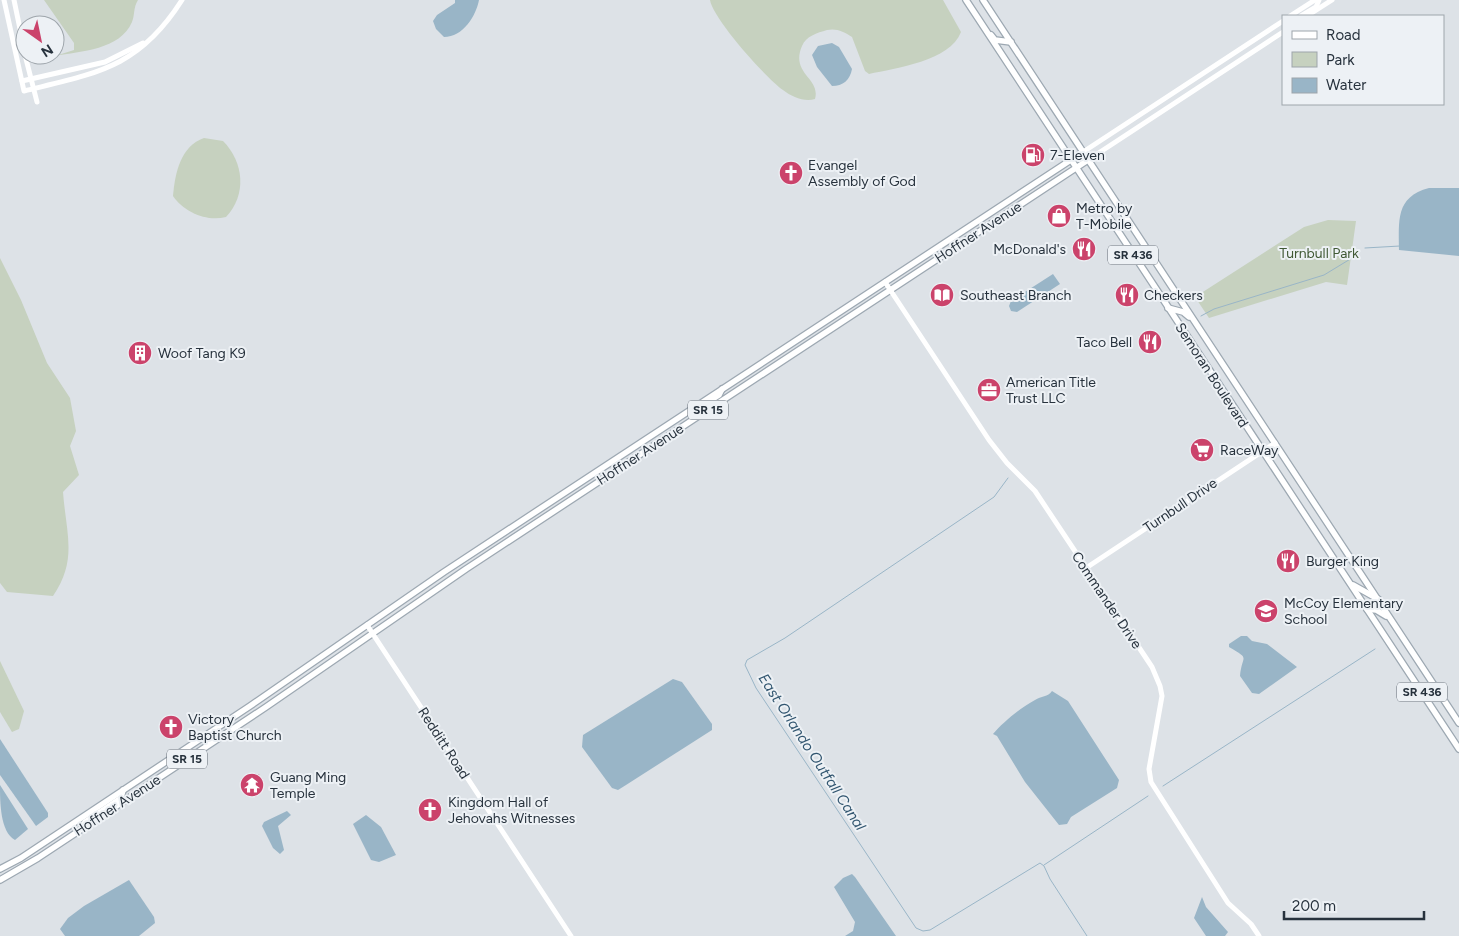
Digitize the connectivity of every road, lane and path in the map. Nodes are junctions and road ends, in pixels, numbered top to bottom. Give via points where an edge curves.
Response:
1 (4, 0) edge
2 (14, 0) edge
3 (182, 0) edge
4 (966, 0) edge
5 (983, 0) edge
6 (1317, 0) edge
7 (1332, 0) edge
8 (17, 15) edge
9 (1292, 15) edge
10 (1303, 15) edge
11 (1309, 15) edge
12 (1282, 22) edge
13 (986, 31) junction
14 (1282, 31) edge
15 (151, 37) junction
16 (1011, 42) junction
17 (28, 65) edge
18 (32, 79) junction
19 (22, 81) junction
20 (34, 89) junction
21 (37, 102) dead end
22 (1083, 152) junction
23 (1070, 159) junction
24 (1088, 160) junction
25 (1076, 168) junction
26 (885, 282) junction
27 (891, 289) junction
28 (1168, 308) junction
29 (1194, 322) junction
30 (722, 388) junction
31 (668, 425) junction
32 (683, 426) junction
33 (1275, 443) junction
34 (1263, 452) junction
35 (629, 462) junction
36 (572, 488) junction
37 (543, 507) junction
38 (549, 514) junction
39 (525, 530) junction
40 (1086, 568) junction
41 (1350, 582) junction
42 (1378, 600) junction
43 (1367, 610) junction
44 (366, 625) junction
45 (1394, 625) junction
46 (372, 633) junction
47 (283, 684) junction
48 (260, 711) junction
49 (227, 722) junction
50 (1459, 723) edge
51 (205, 747) junction
52 (1459, 749) edge
53 (170, 759) junction
54 (123, 790) junction
55 (137, 792) junction
56 (81, 830) junction
57 (0, 869) edge
58 (0, 880) edge
59 (570, 936) edge
60 (1259, 936) edge

1 - 19 street
2 - 8 street
3 - 15 street
4 - 13 main road, Semoran Boulevard / SR 436
5 - 16 main road, Semoran Boulevard / SR 436
6 - 9 street
6 - 10 street via 1316,7
7 - 11 street
12 - 22 street, Hoffner Avenue / SR 15
13 - 16 main road via 995,40
13 - 23 main road, Semoran Boulevard / SR 436
14 - 24 street, Hoffner Avenue / SR 15
15 - 18 street via 105,62
15 - 20 street via 134,55 110,68
16 - 22 main road, Semoran Boulevard / SR 436
17 - 18 street
18 - 19 street
18 - 20 street
19 - 20 street via 24,91
20 - 21 street
22 - 23 main road, Hoffner Avenue / SR 15
22 - 24 main road, Semoran Boulevard / SR 436
23 - 25 main road, Semoran Boulevard / SR 436
23 - 26 main road, Hoffner Avenue / SR 15
24 - 25 main road, Hoffner Avenue / SR 15
24 - 29 main road, Semoran Boulevard / SR 436
25 - 27 main road, Hoffner Avenue / SR 15
25 - 28 main road, Semoran Boulevard / SR 436
26 - 27 street, Commander Drive
26 - 30 main road, Hoffner Avenue / SR 15
27 - 32 main road, Hoffner Avenue / SR 15
27 - 40 street, Commander Drive via 998,452 1035,490
28 - 29 main road via 1183,312
28 - 34 main road, Semoran Boulevard / SR 436
29 - 33 main road, Semoran Boulevard / SR 436
30 - 31 main road, Hoffner Avenue / SR 15
30 - 32 main road via 720,395 688,415
31 - 35 main road via 662,436 631,456
31 - 36 main road, Hoffner Avenue / SR 15
32 - 35 main road, Hoffner Avenue / SR 15
33 - 34 street, Turnbull Drive
33 - 42 main road, Semoran Boulevard / SR 436
34 - 40 street, Turnbull Drive
34 - 41 main road, Semoran Boulevard / SR 436
35 - 38 main road, Hoffner Avenue / SR 15
36 - 37 main road, Hoffner Avenue / SR 15
36 - 38 main road
37 - 39 main road
37 - 44 main road, Hoffner Avenue / SR 15
38 - 39 main road, Hoffner Avenue / SR 15
39 - 46 main road, Hoffner Avenue / SR 15
40 - 60 street, Commander Drive via 1152,667 1160,686 1161,709 1149,769 1153,787 1228,903
41 - 42 main road
41 - 43 main road, Semoran Boulevard / SR 436
42 - 45 main road, Semoran Boulevard / SR 436
43 - 45 main road via 1384,614
43 - 52 main road, Semoran Boulevard / SR 436
44 - 46 street, Redditt Road
44 - 47 main road, Hoffner Avenue / SR 15
45 - 50 main road, Semoran Boulevard / SR 436
46 - 48 main road, Hoffner Avenue / SR 15
46 - 59 street, Redditt Road
47 - 48 main road via 281,691
47 - 49 main road, Hoffner Avenue / SR 15
48 - 51 main road, Hoffner Avenue / SR 15
49 - 51 main road
49 - 53 main road, Hoffner Avenue / SR 15
51 - 55 main road, Hoffner Avenue / SR 15
53 - 54 main road, Hoffner Avenue / SR 15
53 - 55 main road via 166,766 138,785
54 - 56 main road via 121,798 85,822
54 - 57 main road, Hoffner Avenue / SR 15
55 - 56 main road, Hoffner Avenue / SR 15
56 - 58 main road, Hoffner Avenue / SR 15

